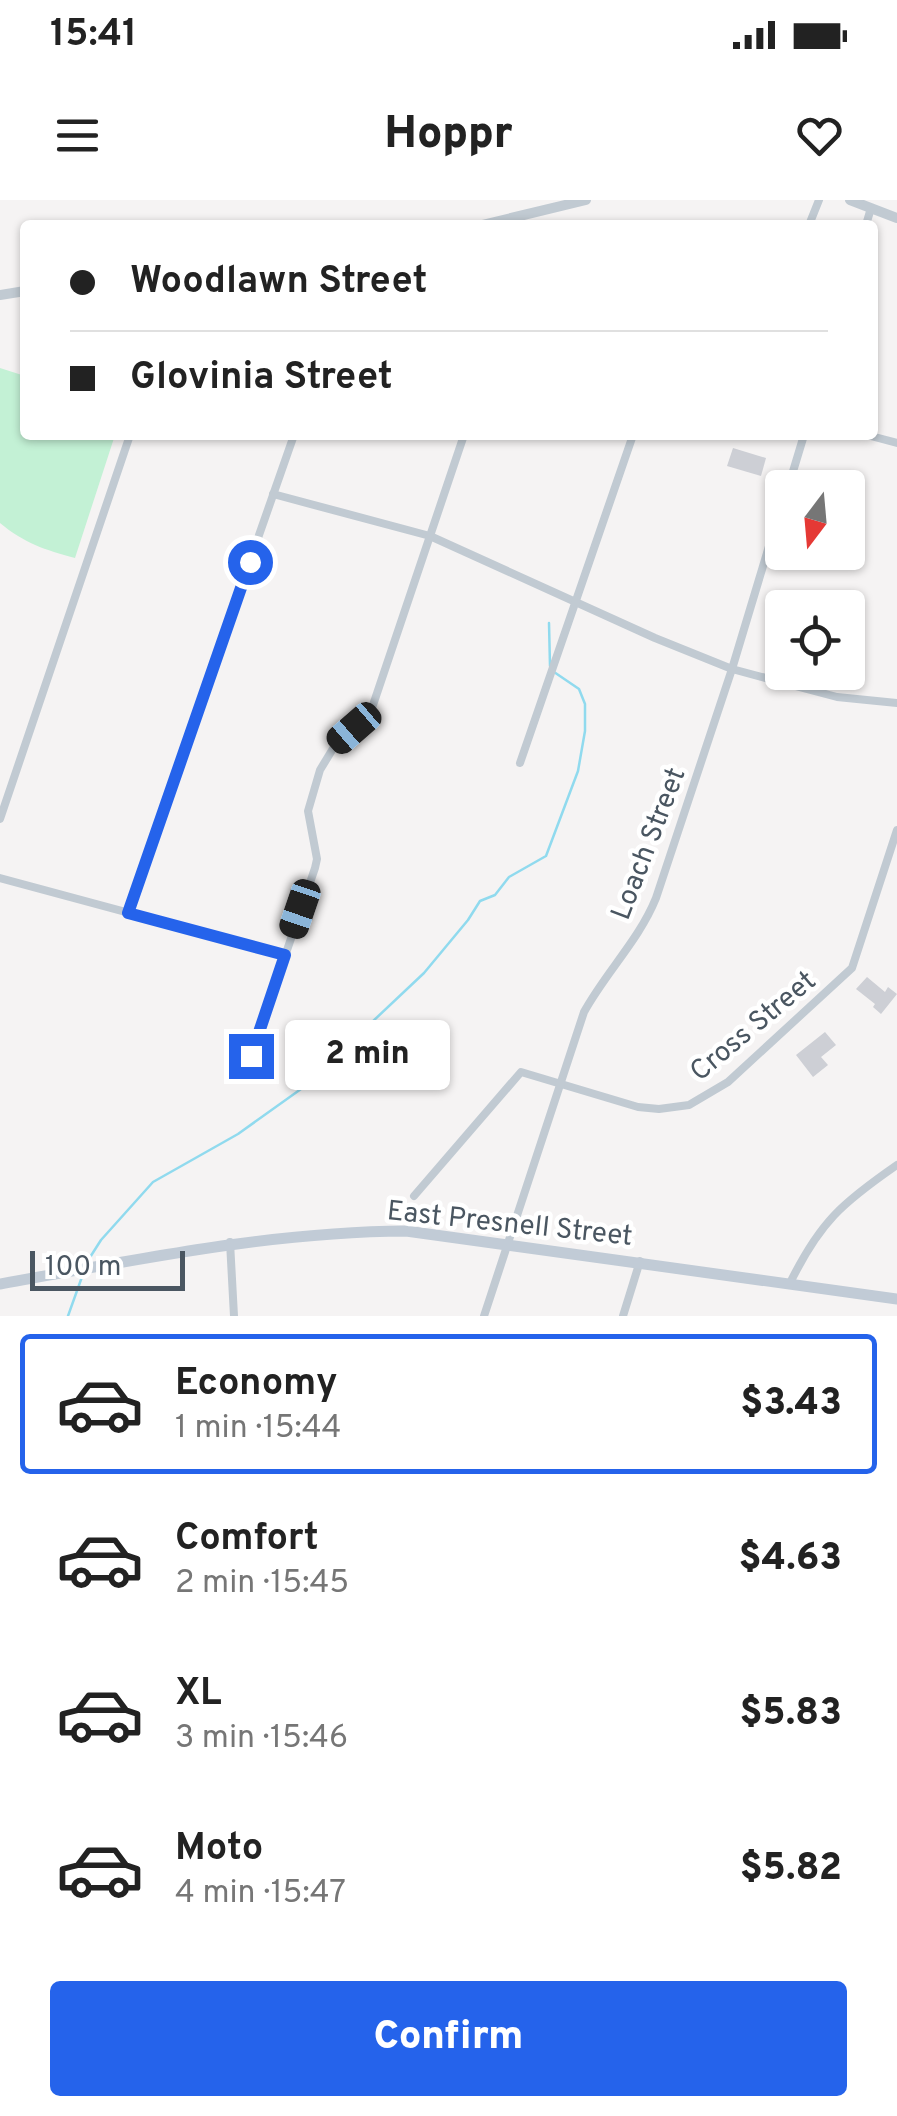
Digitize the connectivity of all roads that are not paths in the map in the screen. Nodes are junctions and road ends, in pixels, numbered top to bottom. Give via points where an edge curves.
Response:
1 (586, 200) edge
2 (850, 200) edge
3 (871, 208) junction
4 (897, 218) edge
5 (534, 219) edge
6 (867, 220) edge
7 (128, 440) edge
8 (292, 440) edge
9 (462, 440) edge
10 (631, 440) edge
11 (802, 440) edge
12 (793, 470) edge
13 (274, 494) junction
14 (430, 536) junction
15 (765, 559) edge
16 (574, 600) junction
17 (732, 669) junction
18 (897, 702) edge
19 (520, 763) dead end
20 (0, 820) edge
21 (897, 830) edge
22 (0, 878) edge
23 (128, 913) junction
24 (285, 955) junction
25 (251, 1056) dead end
26 (561, 1082) junction
27 (897, 1165) edge
28 (414, 1196) dead end
29 (230, 1242) junction
30 (509, 1243) junction
31 (640, 1261) junction
32 (790, 1283) junction
33 (0, 1284) edge
34 (897, 1299) edge
35 (234, 1316) edge
36 (484, 1316) edge
37 (623, 1316) edge

1 - 5 street
2 - 3 street
3 - 4 street
3 - 6 street
7 - 20 street
8 - 13 street
9 - 14 street
10 - 16 street
11 - 12 street
13 - 14 street
13 - 23 street
14 - 16 street
14 - 24 street via 370,714 338,742 320,770 308,810 316,868
15 - 17 street, Loach Street
16 - 17 street
16 - 19 street
17 - 18 street via 837,697
17 - 26 street, Loach Street via 652,909 584,1012
21 - 26 street, Cross Street via 852,968 728,1082 689,1105 659,1110
22 - 23 street
23 - 24 street
24 - 25 street
26 - 28 street, Cross Street via 521,1072
26 - 30 street, Loach Street
27 - 32 street via 826,1221
29 - 30 main road, East Presnell Street via 406,1231
29 - 33 main road, East Presnell Street
29 - 35 street
30 - 31 main road, East Presnell Street
30 - 36 street, Loach Street
31 - 32 main road, East Presnell Street
31 - 37 street
32 - 34 main road, East Presnell Street

